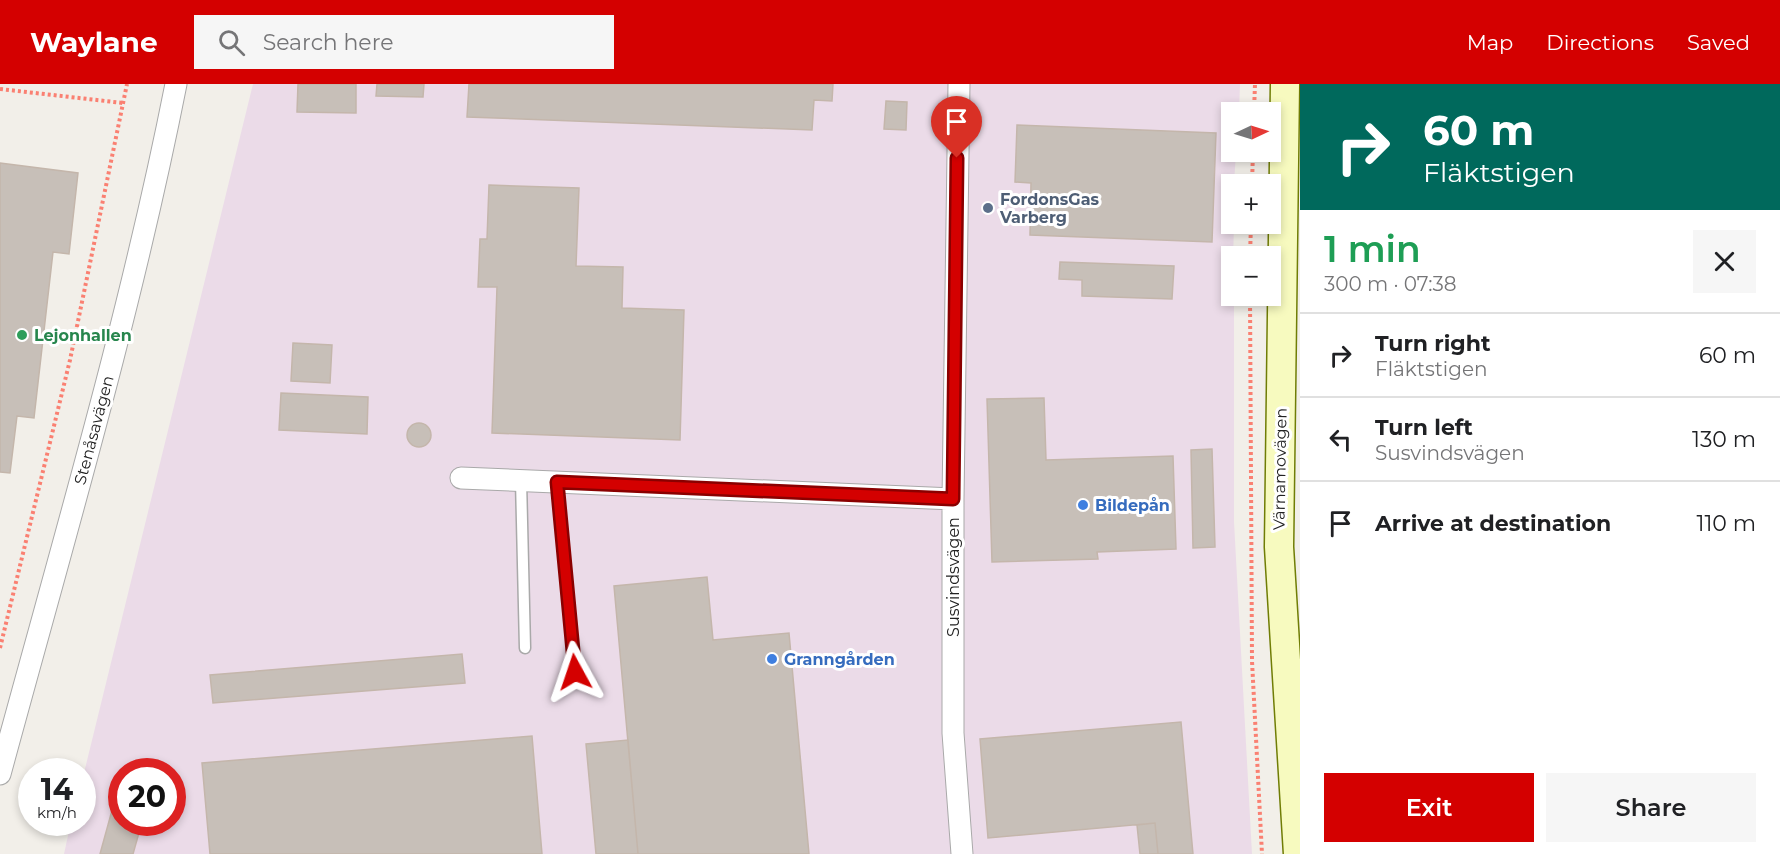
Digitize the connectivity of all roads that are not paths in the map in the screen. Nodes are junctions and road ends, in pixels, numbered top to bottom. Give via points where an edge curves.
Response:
1 (176, 84) edge
2 (959, 84) edge
3 (1285, 84) edge
4 (461, 478) dead end
5 (521, 480) junction
6 (557, 482) junction
7 (953, 499) junction
8 (525, 648) dead end
9 (575, 672) dead end
10 (0, 774) edge
11 (962, 854) edge
12 (1298, 854) edge

1 - 10 street, Stenåsavägen via 129,302
2 - 7 street, Susvindsvägen
3 - 12 main road, Värnamovägen via 1279,547
4 - 5 street
5 - 6 street
5 - 8 lane
6 - 7 street
6 - 9 lane
7 - 11 street, Susvindsvägen via 953,733

